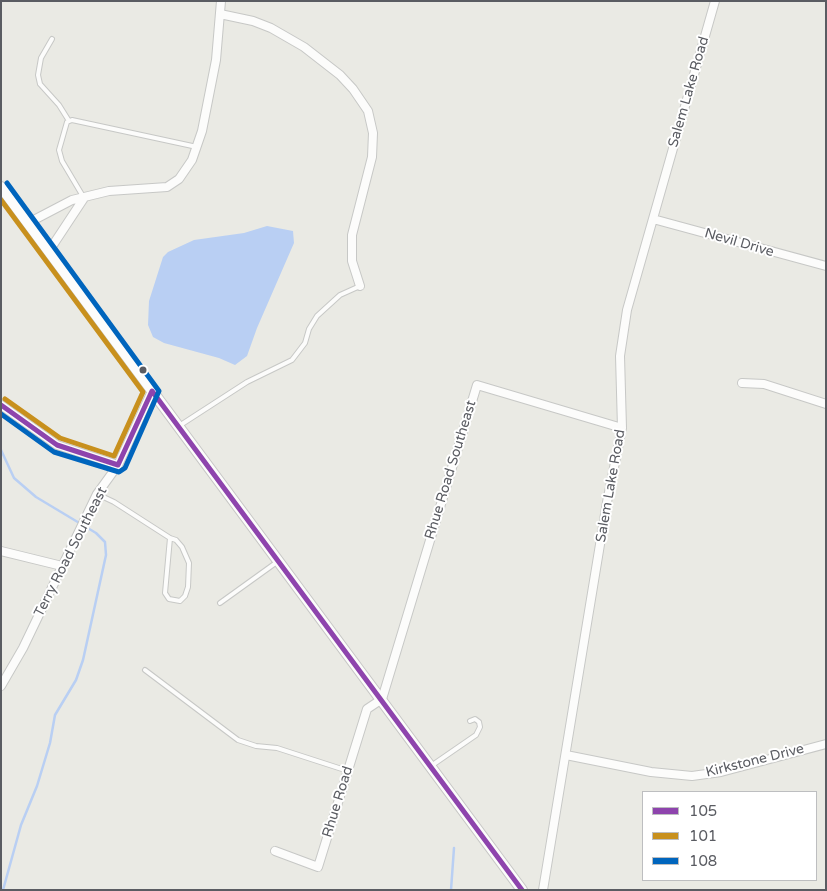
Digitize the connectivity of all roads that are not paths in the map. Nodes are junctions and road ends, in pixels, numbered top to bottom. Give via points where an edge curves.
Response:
1 (221, 1) edge
2 (715, 1) edge
3 (220, 14) junction
4 (52, 39) dead end
5 (69, 121) junction
6 (198, 147) junction
7 (1, 187) edge
8 (84, 198) junction
9 (653, 219) junction
10 (28, 223) junction
11 (49, 252) junction
12 (826, 266) edge
13 (360, 286) joint
14 (742, 383) dead end
15 (152, 391) junction
16 (826, 404) edge
17 (1, 405) edge
18 (178, 426) junction
19 (622, 428) junction
20 (118, 465) junction
21 (97, 494) junction
22 (170, 538) junction
23 (1, 551) edge
24 (279, 561) junction
25 (62, 566) junction
26 (220, 603) dead end
27 (146, 670) dead end
28 (1, 686) edge
29 (382, 699) junction
30 (470, 721) dead end
31 (826, 744) edge
32 (566, 755) junction
33 (431, 766) junction
34 (348, 771) junction
35 (275, 851) dead end
36 (522, 890) edge
37 (543, 890) edge

1 - 3 street
2 - 9 street, Salem Lake Road
3 - 6 street via 210,96
3 - 13 street via 253,21 304,47 340,75 368,112 373,134 372,157 352,235 352,261
4 - 5 lane via 41,58 38,75 40,84
5 - 6 lane
5 - 8 lane via 59,150
6 - 8 street via 179,180 167,187 109,191
7 - 10 main road
8 - 10 street via 72,200
8 - 11 street
9 - 12 street, Nevil Drive
9 - 19 street, Salem Lake Road via 627,310 620,356
10 - 11 main road
11 - 15 main road
13 - 18 lane via 340,295 317,316 305,343 292,360 248,382
14 - 16 street via 764,384
15 - 18 main road
15 - 20 street, Terry Road Southeast
17 - 20 street via 57,445
18 - 24 main road
19 - 29 street, Rhue Road Southeast via 477,385
19 - 32 street, Salem Lake Road
20 - 21 street, Terry Road Southeast
21 - 22 lane
21 - 25 street, Terry Road Southeast
22 - 22 lane via 165,593 169,599 180,601 188,586 188,563 182,547
23 - 25 street
24 - 26 lane
24 - 29 main road
25 - 28 street, Terry Road Southeast
27 - 34 lane via 238,740 277,748
29 - 33 main road
29 - 34 street, Rhue Road via 367,709
30 - 33 lane via 479,722 476,735
31 - 32 street, Kirkstone Drive via 721,772 692,776 651,772
32 - 37 street, Salem Lake Road
33 - 36 main road
34 - 35 street, Rhue Road via 318,867

